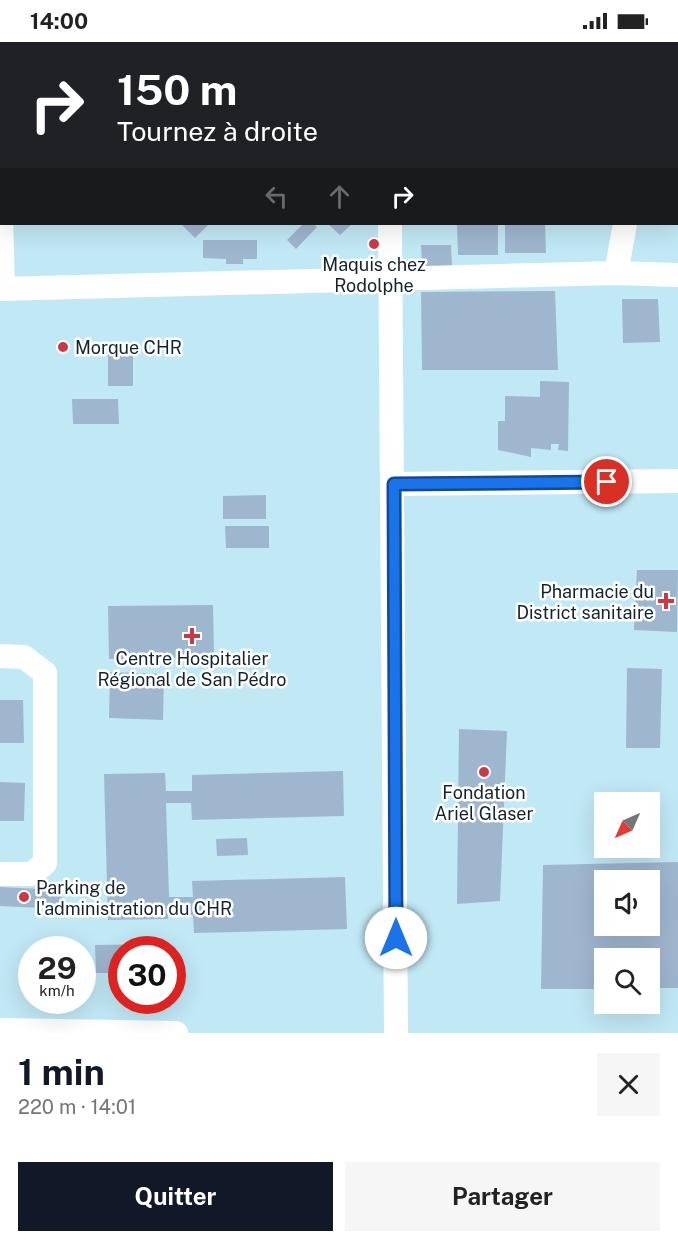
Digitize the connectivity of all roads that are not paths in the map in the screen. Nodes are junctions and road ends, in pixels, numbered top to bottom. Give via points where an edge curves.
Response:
1 (0, 225) edge
2 (390, 225) edge
3 (626, 225) edge
4 (616, 273) junction
5 (678, 275) edge
6 (391, 278) junction
7 (1, 289) edge
8 (678, 481) edge
9 (394, 484) junction
10 (0, 656) edge
11 (0, 874) edge
12 (0, 1030) edge
13 (176, 1033) edge
14 (396, 1033) edge

1 - 7 street
2 - 6 street
3 - 4 street
4 - 5 street
4 - 6 street
6 - 7 street
6 - 9 street
8 - 9 street
9 - 14 street
10 - 11 street via 24,657 45,673 45,863 32,874
12 - 13 street

